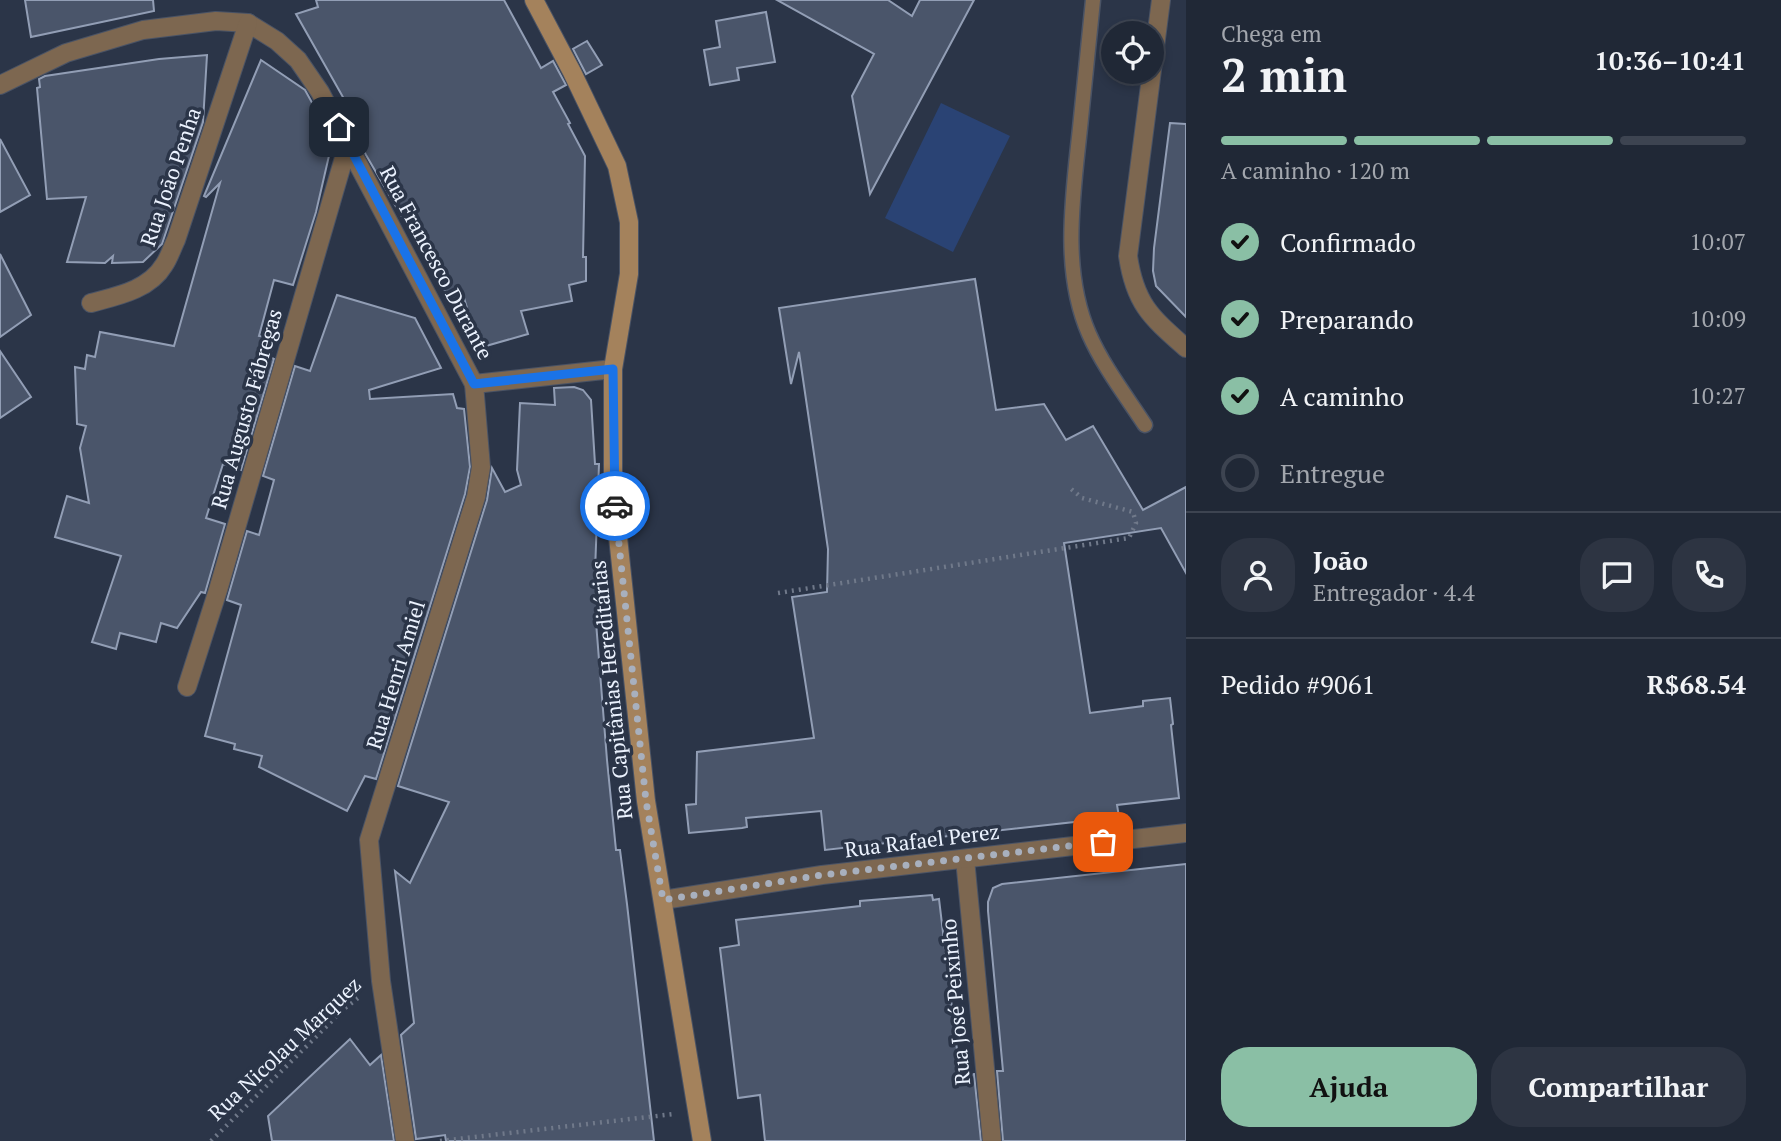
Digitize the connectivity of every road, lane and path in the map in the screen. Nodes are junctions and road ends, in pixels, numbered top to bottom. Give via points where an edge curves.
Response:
1 (534, 0) edge
2 (1093, 0) edge
3 (1161, 0) edge
4 (248, 23) junction
5 (0, 85) edge
6 (348, 144) junction
7 (91, 303) dead end
8 (1186, 348) edge
9 (613, 369) junction
10 (474, 384) junction
11 (1145, 425) dead end
12 (1070, 488) dead end
13 (778, 593) dead end
14 (187, 687) dead end
15 (1186, 833) edge
16 (965, 859) junction
17 (663, 900) junction
18 (381, 981) junction
19 (699, 1111) junction
20 (211, 1141) edge
21 (405, 1141) edge
22 (440, 1141) edge
23 (702, 1141) edge
24 (992, 1141) edge

1 - 9 street, Rua Capitânias Hereditárias via 617,166 626,211 629,274
2 - 11 lane via 1071,239 1076,292 1093,342
3 - 8 street via 1128,256 1138,296 1152,318
4 - 5 street via 216,21 142,30 66,53
4 - 6 street, Rua Francesco Durante via 298,60
4 - 7 street, Rua João Penha via 164,265 153,279 130,292
6 - 10 street, Rua Francesco Durante
6 - 14 street, Rua Augusto Fábregas
9 - 10 street, Rua Francesco Durante
9 - 17 street, Rua Capitânias Hereditárias via 613,490 646,801
10 - 18 street, Rua Henri Amiel via 481,467 476,497 369,840
12 - 13 path via 1082,498 1133,512 1136,523 1129,538
15 - 16 street, Rua Rafael Perez
16 - 17 street, Rua Rafael Perez
16 - 24 street, Rua José Peixinho
17 - 19 street, Rua Capitânias Hereditárias
18 - 20 path, Rua Nicolau Marquez via 345,1008
18 - 21 street, Rua Henri Amiel
19 - 22 path
19 - 23 street, Rua Capitânias Hereditárias

